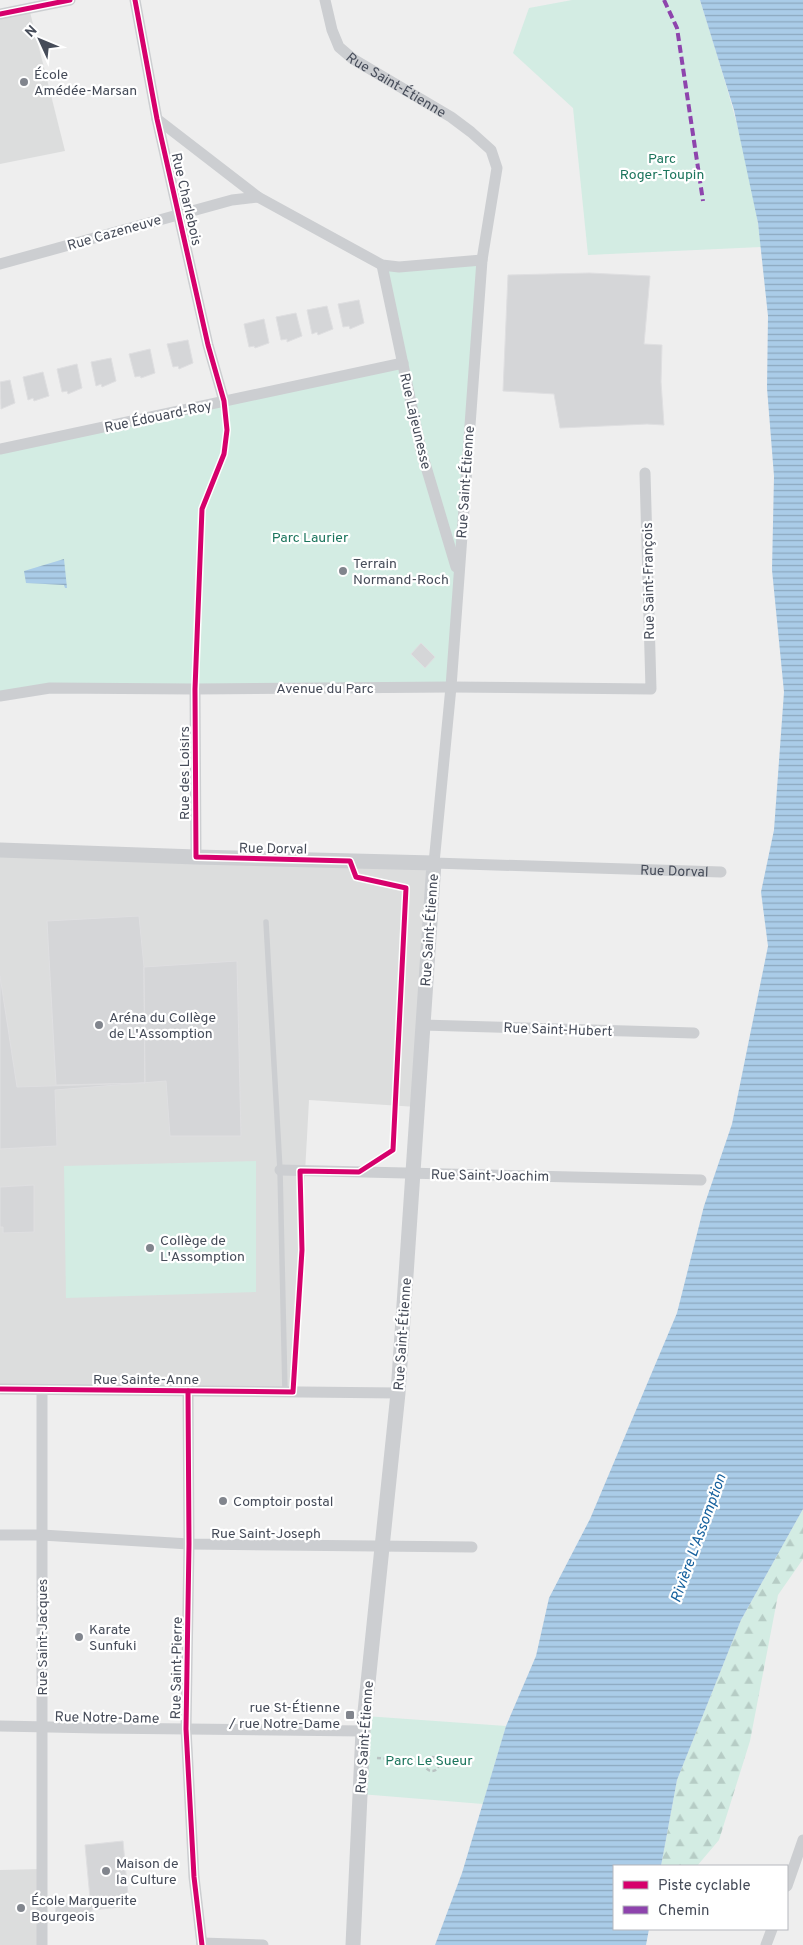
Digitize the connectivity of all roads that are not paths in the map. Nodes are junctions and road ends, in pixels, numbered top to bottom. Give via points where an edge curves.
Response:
1 (70, 0) edge
2 (135, 0) edge
3 (324, 0) edge
4 (0, 14) edge
5 (157, 120) junction
6 (258, 197) junction
7 (180, 214) junction
8 (482, 260) junction
9 (0, 264) edge
10 (382, 264) junction
11 (403, 363) junction
12 (224, 402) junction
13 (0, 449) edge
14 (645, 473) dead end
15 (459, 576) junction
16 (451, 687) junction
17 (195, 689) junction
18 (651, 689) joint
19 (0, 696) edge
20 (0, 850) edge
21 (196, 858) junction
22 (434, 863) junction
23 (721, 872) dead end
24 (266, 922) dead end
25 (422, 1025) junction
26 (694, 1033) dead end
27 (280, 1170) junction
28 (413, 1173) junction
29 (701, 1180) dead end
30 (0, 1389) edge
31 (42, 1390) junction
32 (188, 1391) junction
33 (285, 1392) junction
34 (398, 1393) junction
35 (0, 1534) edge
36 (42, 1535) junction
37 (189, 1544) junction
38 (382, 1545) junction
39 (472, 1548) dead end
40 (0, 1726) edge
41 (42, 1727) junction
42 (186, 1729) junction
43 (363, 1731) junction
44 (803, 1840) edge
45 (788, 1883) edge
46 (772, 1930) edge
47 (202, 1944) edge
48 (42, 1945) edge
49 (263, 1945) edge
50 (353, 1945) edge
51 (766, 1945) edge

1 - 4 street
2 - 5 street, Rue Charlebois
3 - 8 street, Rue Saint-Étienne via 339,47 353,59 451,117 491,150 497,168
5 - 6 street
5 - 7 street, Rue Charlebois
6 - 7 street, Rue Cazeneuve via 232,200
6 - 10 street
7 - 9 street, Rue Cazeneuve
7 - 12 street, Rue Charlebois via 208,345
8 - 10 street via 399,267
8 - 15 street, Rue Saint-Étienne
10 - 11 street, Rue Lajeunesse
11 - 12 street, Rue Édouard-Roy
11 - 15 street, Rue Lajeunesse via 421,450
12 - 13 street, Rue Édouard-Roy
14 - 18 street, Rue Saint-François
15 - 16 street, Rue Saint-Étienne
16 - 17 street, Avenue du Parc
16 - 18 street, Avenue du Parc
16 - 22 street, Rue Saint-Étienne
17 - 19 street, Avenue du Parc via 50,688
17 - 21 street, Rue des Loisirs
20 - 21 street, Rue Dorval
21 - 22 street, Rue Dorval
22 - 23 street, Rue Dorval
22 - 25 street, Rue Saint-Étienne
24 - 27 lane
25 - 26 street, Rue Saint-Hubert
25 - 28 street, Rue Saint-Étienne
27 - 28 street, Rue Saint-Joachim
27 - 33 lane
28 - 29 street, Rue Saint-Joachim
28 - 34 street, Rue Saint-Étienne
30 - 31 street, Rue Sainte-Anne
31 - 32 street, Rue Sainte-Anne
31 - 36 street, Rue Saint-Jacques
32 - 33 street, Rue Sainte-Anne
32 - 37 street, Rue Saint-Pierre
33 - 34 street, Rue Sainte-Anne
34 - 38 street, Rue Saint-Étienne
35 - 36 street, Rue Saint-Joseph
36 - 37 street, Rue Saint-Joseph
36 - 41 street, Rue Saint-Jacques
37 - 38 street, Rue Saint-Joseph
37 - 42 street, Rue Saint-Pierre
38 - 39 street, Rue Saint-Joseph
38 - 43 street, Rue Saint-Étienne
40 - 41 street, Rue Notre-Dame
41 - 42 street, Rue Notre-Dame
41 - 48 street, Rue Saint-Jacques
42 - 43 street, Rue Notre-Dame
42 - 47 street, Rue Saint-Pierre via 194,1877
43 - 50 street, Rue Saint-Étienne
44 - 45 street
46 - 51 street
47 - 49 street

